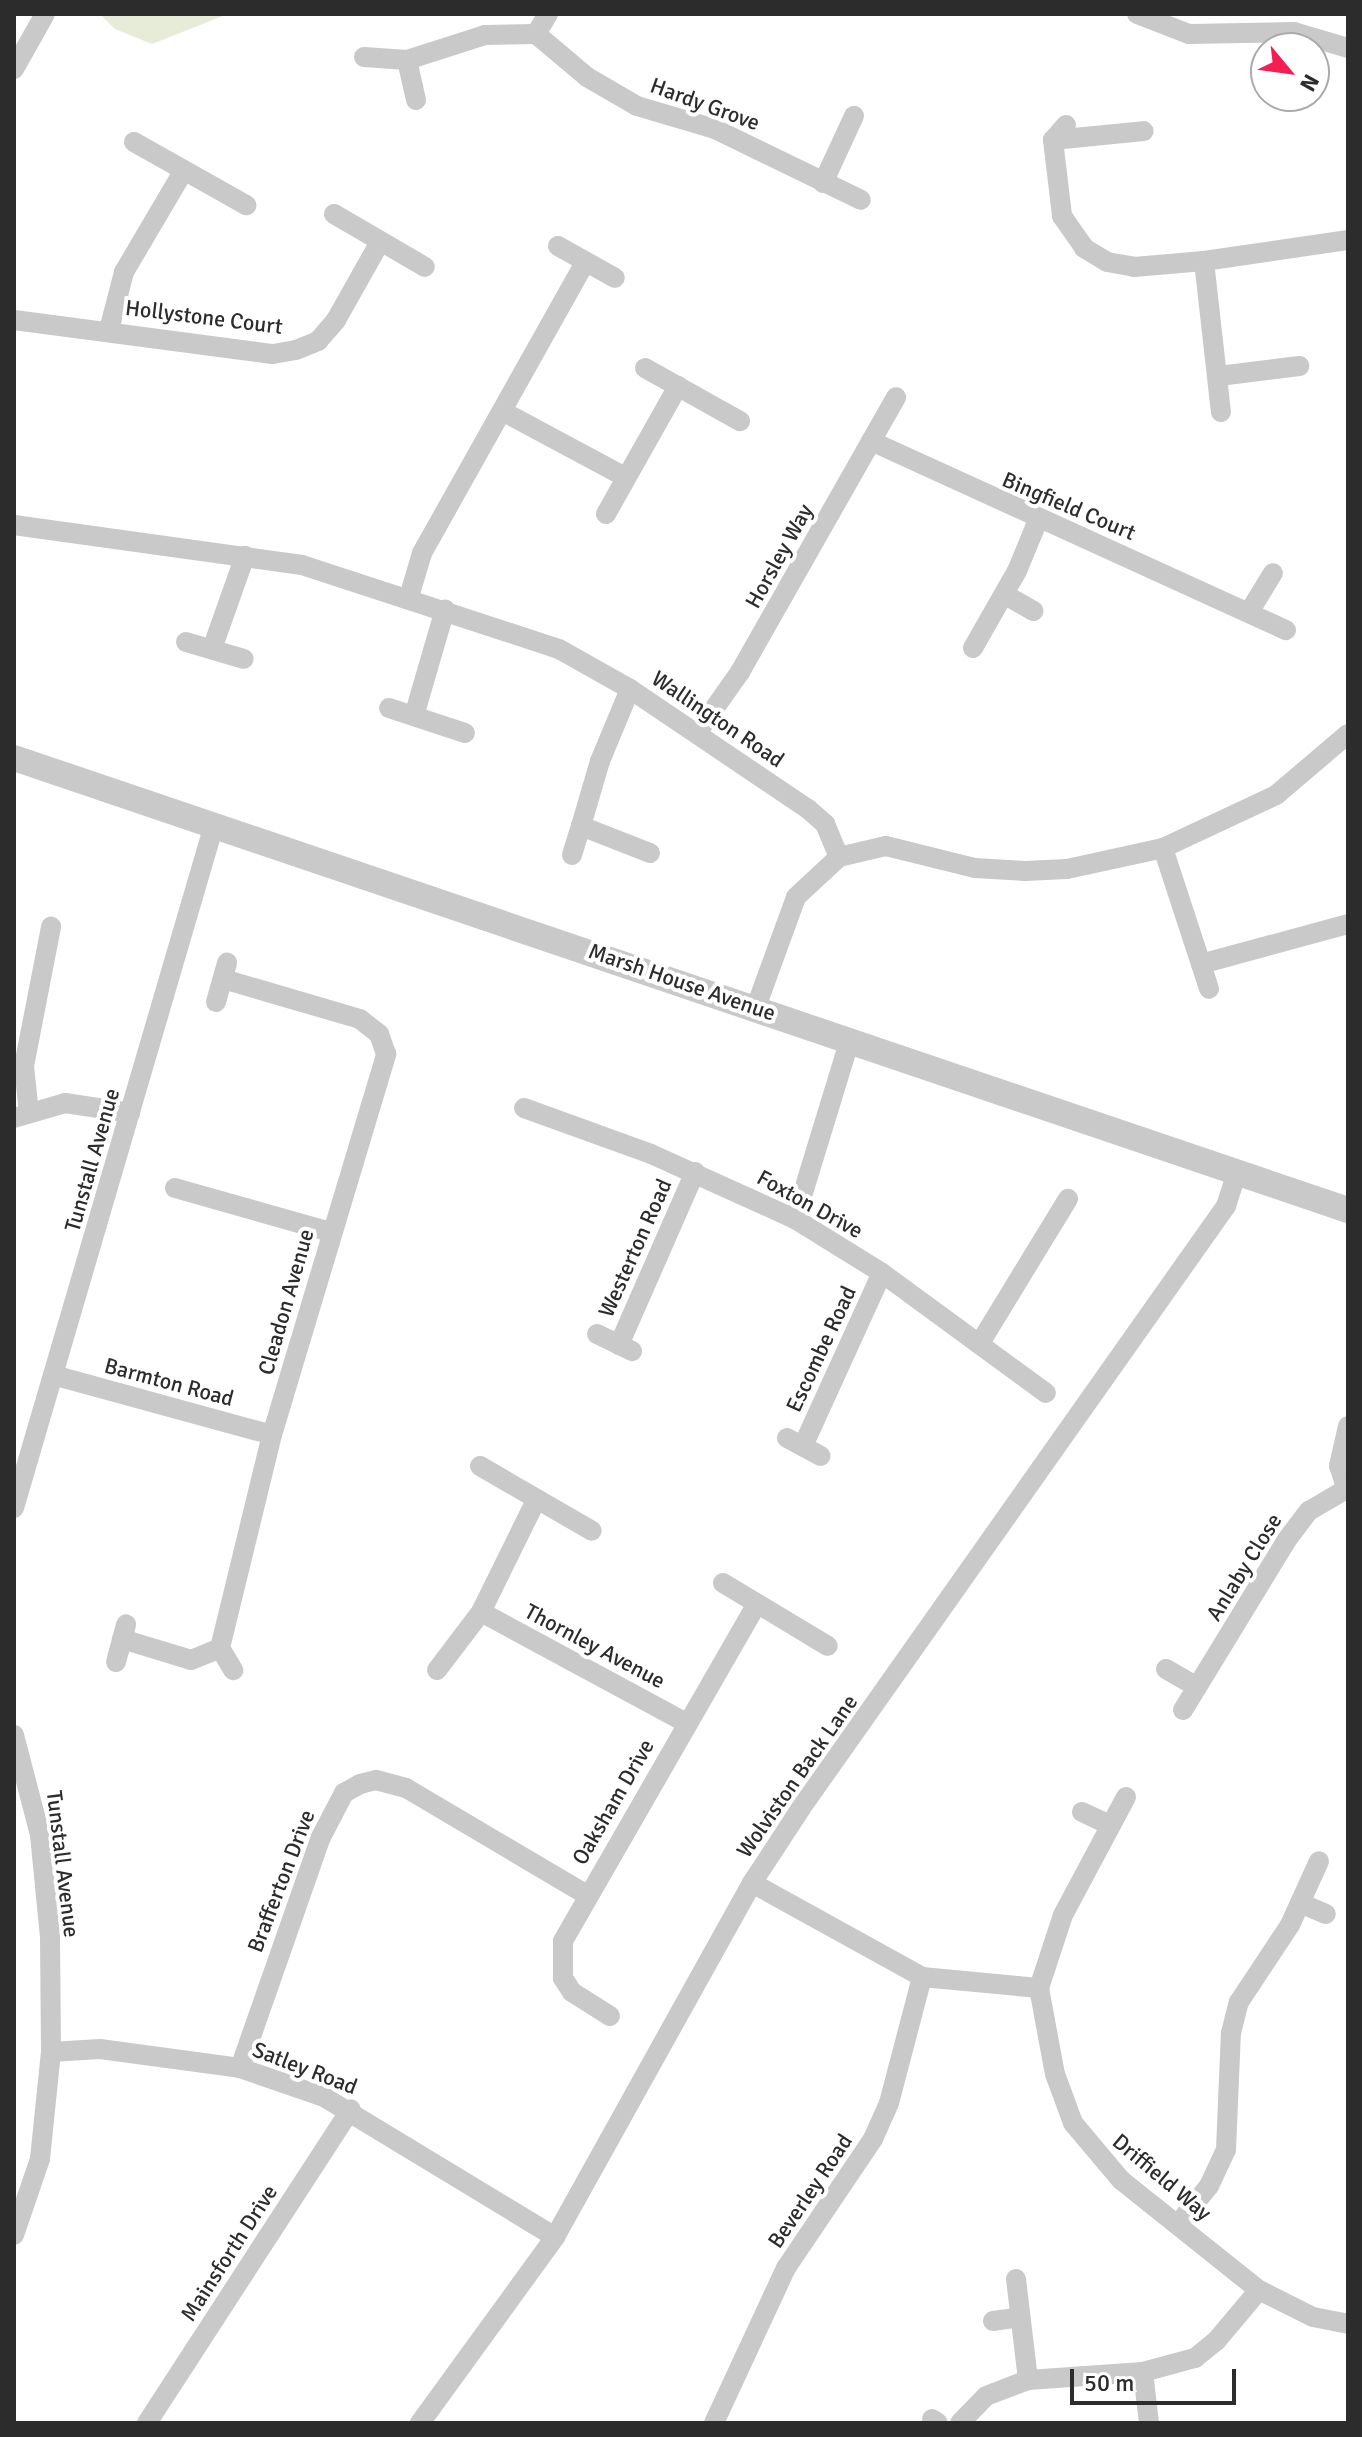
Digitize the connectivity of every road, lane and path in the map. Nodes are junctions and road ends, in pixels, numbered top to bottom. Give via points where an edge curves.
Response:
1 (45, 14) edge
2 (548, 14) edge
3 (1137, 14) edge
4 (1265, 24) edge
5 (536, 34) junction
6 (1348, 48) edge
7 (364, 57) dead end
8 (407, 60) junction
9 (14, 69) edge
10 (416, 100) dead end
11 (854, 116) dead end
12 (1144, 131) dead end
13 (134, 142) dead end
14 (184, 170) junction
15 (823, 183) junction
16 (861, 200) dead end
17 (246, 205) dead end
18 (334, 214) dead end
19 (1348, 240) edge
20 (380, 242) junction
21 (558, 246) dead end
22 (1204, 261) junction
23 (585, 262) junction
24 (425, 267) dead end
25 (615, 278) dead end
26 (14, 320) edge
27 (109, 330) junction
28 (1299, 366) dead end
29 (645, 368) dead end
30 (1219, 376) junction
31 (678, 386) junction
32 (896, 397) dead end
33 (504, 412) junction
34 (1221, 412) dead end
35 (740, 421) dead end
36 (871, 441) junction
37 (625, 477) junction
38 (606, 514) dead end
39 (1038, 520) junction
40 (14, 525) edge
41 (245, 556) junction
42 (1273, 573) dead end
43 (1004, 594) junction
44 (409, 597) junction
45 (445, 609) junction
46 (1251, 609) junction
47 (1034, 611) dead end
48 (1286, 630) dead end
49 (186, 642) dead end
50 (973, 648) dead end
51 (212, 649) junction
52 (244, 659) dead end
53 (630, 689) junction
54 (389, 708) dead end
55 (414, 716) junction
56 (465, 733) dead end
57 (697, 733) junction
58 (1348, 734) edge
59 (14, 758) edge
60 (214, 825) junction
61 (581, 826) junction
62 (1163, 848) junction
63 (650, 853) dead end
64 (572, 855) dead end
65 (839, 857) junction
66 (1348, 924) edge
67 (51, 927) dead end
68 (1201, 964) junction
69 (1209, 989) dead end
70 (216, 1002) dead end
71 (756, 1007) junction
72 (850, 1039) junction
73 (524, 1108) dead end
74 (130, 1113) junction
75 (21, 1116) edge
76 (695, 1172) junction
77 (1237, 1172) junction
78 (175, 1190) dead end
79 (1068, 1199) dead end
80 (1348, 1210) edge
81 (795, 1219) junction
82 (331, 1232) junction
83 (882, 1273) junction
84 (597, 1334) dead end
85 (980, 1343) junction
86 (53, 1375) junction
87 (1046, 1393) dead end
88 (1348, 1426) edge
89 (272, 1435) junction
90 (821, 1456) dead end
91 (480, 1466) dead end
92 (1347, 1487) edge
93 (536, 1500) junction
94 (14, 1508) edge
95 (592, 1531) dead end
96 (723, 1583) dead end
97 (757, 1604) junction
98 (481, 1612) junction
99 (828, 1646) dead end
100 (220, 1648) junction
101 (116, 1662) dead end
102 (1166, 1669) dead end
103 (233, 1670) dead end
104 (437, 1670) dead end
105 (1197, 1687) junction
106 (1183, 1710) dead end
107 (686, 1723) junction
108 (14, 1735) edge
109 (1126, 1797) dead end
110 (1082, 1812) dead end
111 (1110, 1825) junction
112 (1319, 1861) dead end
113 (752, 1883) junction
114 (587, 1895) junction
115 (1300, 1903) junction
116 (1326, 1914) dead end
117 (922, 1977) junction
118 (1039, 1988) junction
119 (610, 2016) dead end
120 (51, 2052) junction
121 (240, 2068) junction
122 (351, 2109) junction
123 (20, 2203) edge
124 (1178, 2224) junction
125 (14, 2235) edge
126 (555, 2237) junction
127 (1016, 2279) dead end
128 (1259, 2290) junction
129 (1020, 2317) junction
130 (993, 2321) dead end
131 (1348, 2324) edge
132 (1143, 2372) junction
133 (1028, 2380) junction
134 (147, 2423) edge
135 (420, 2423) edge
136 (714, 2423) edge
137 (960, 2423) edge
138 (1149, 2423) edge

1 - 9 street
2 - 5 street
3 - 4 street via 1189,34
4 - 6 street
5 - 8 street via 485,35
5 - 15 street, Hardy Grove via 587,77 637,106 715,129
7 - 8 street
8 - 10 street
11 - 15 street
12 - 22 street via 1059,132 1062,216 1084,248 1107,262 1134,267
13 - 14 street
14 - 17 street
14 - 27 street via 124,272
15 - 16 street, Hardy Grove
18 - 20 street
19 - 22 street
20 - 24 street
20 - 27 street, Hollystone Court via 336,320 318,341 296,350 273,354
21 - 23 street
22 - 30 street
23 - 25 street
23 - 33 street
26 - 27 street, Hollystone Court
28 - 30 street
29 - 31 street
30 - 34 street
31 - 35 street
31 - 37 street
32 - 36 street, Horsley Way
33 - 37 street
33 - 44 street via 422,553
36 - 39 street, Bingfield Court
36 - 57 street, Horsley Way via 740,672
37 - 38 street
39 - 43 street
39 - 46 street, Bingfield Court
40 - 41 street, Wallington Road
41 - 44 street, Wallington Road via 302,565
41 - 51 street
42 - 46 street
43 - 47 street
43 - 50 street
44 - 45 street, Wallington Road
45 - 53 street, Wallington Road via 559,649
45 - 55 street
46 - 48 street, Bingfield Court
49 - 51 street
51 - 52 street
53 - 57 street, Wallington Road
53 - 61 street via 600,761
54 - 55 street
55 - 56 street
57 - 65 street, Wallington Road via 808,809 825,824
58 - 62 street via 1276,795
59 - 60 street, Marsh House Avenue
60 - 71 street, Marsh House Avenue
60 - 74 street, Tunstall Avenue
61 - 63 street
61 - 64 street
62 - 65 street via 1067,869 1025,871 975,868 886,846
62 - 68 street
65 - 71 street via 796,897
66 - 68 street
67 - 75 street via 24,1066
68 - 69 street
70 - 82 street, Cleadon Avenue via 225,971 360,1019 379,1034 386,1054
71 - 72 street, Marsh House Avenue
72 - 77 street, Marsh House Avenue
72 - 81 street
73 - 76 street, Foxton Drive
74 - 75 street via 65,1103
74 - 86 street, Tunstall Avenue
76 - 81 street, Foxton Drive
76 - 84 street, Westerton Road via 626,1348
77 - 80 street, Marsh House Avenue
77 - 113 street, Wolviston Back Lane via 1217,1220
78 - 82 street
79 - 85 street
81 - 83 street, Foxton Drive
82 - 89 street, Cleadon Avenue
83 - 85 street, Foxton Drive
83 - 90 street, Escombe Road via 795,1442
85 - 87 street, Foxton Drive
86 - 89 street, Barmton Road
86 - 94 street, Tunstall Avenue
88 - 92 street, Anlaby Close via 1339,1466
89 - 100 street, Cleadon Avenue
91 - 93 street
92 - 105 street, Anlaby Close via 1309,1511 1286,1541
93 - 95 street
93 - 98 street
96 - 97 street
97 - 99 street
97 - 107 street, Oaksham Drive
98 - 104 street
98 - 107 street, Thornley Avenue
100 - 101 street via 191,1660 124,1632
100 - 103 street
102 - 105 street
105 - 106 street, Anlaby Close
107 - 114 street, Oaksham Drive
108 - 120 street, Tunstall Avenue via 40,1835 50,1937
109 - 111 street, Driffield Way
110 - 111 street
111 - 118 street, Driffield Way via 1063,1915
112 - 115 street
113 - 117 street
113 - 126 street, Wolviston Back Lane
114 - 119 street, Oaksham Drive via 563,1941 559,1963 572,1992
114 - 121 street, Brafferton Drive via 406,1788 376,1780 360,1784 344,1793 321,1837
115 - 116 street
115 - 124 street via 1239,2002 1231,2033 1226,2150 1209,2186
117 - 118 street
117 - 136 street, Beverley Road via 889,2103 873,2139 786,2268
118 - 124 street, Driffield Way via 1055,2074 1073,2123 1121,2180
120 - 121 street, Satley Road via 100,2049
120 - 123 street, Tunstall Avenue via 49,2109
121 - 122 street, Satley Road
122 - 126 street, Satley Road
122 - 134 street, Mainsforth Drive
123 - 125 street, Tunstall Avenue
124 - 128 street, Driffield Way
126 - 135 street, Wolviston Back Lane
127 - 129 street
128 - 131 street, Driffield Way via 1313,2317
128 - 132 street via 1195,2358
129 - 130 street
129 - 133 street
132 - 133 street
132 - 138 street
133 - 137 street via 986,2396

